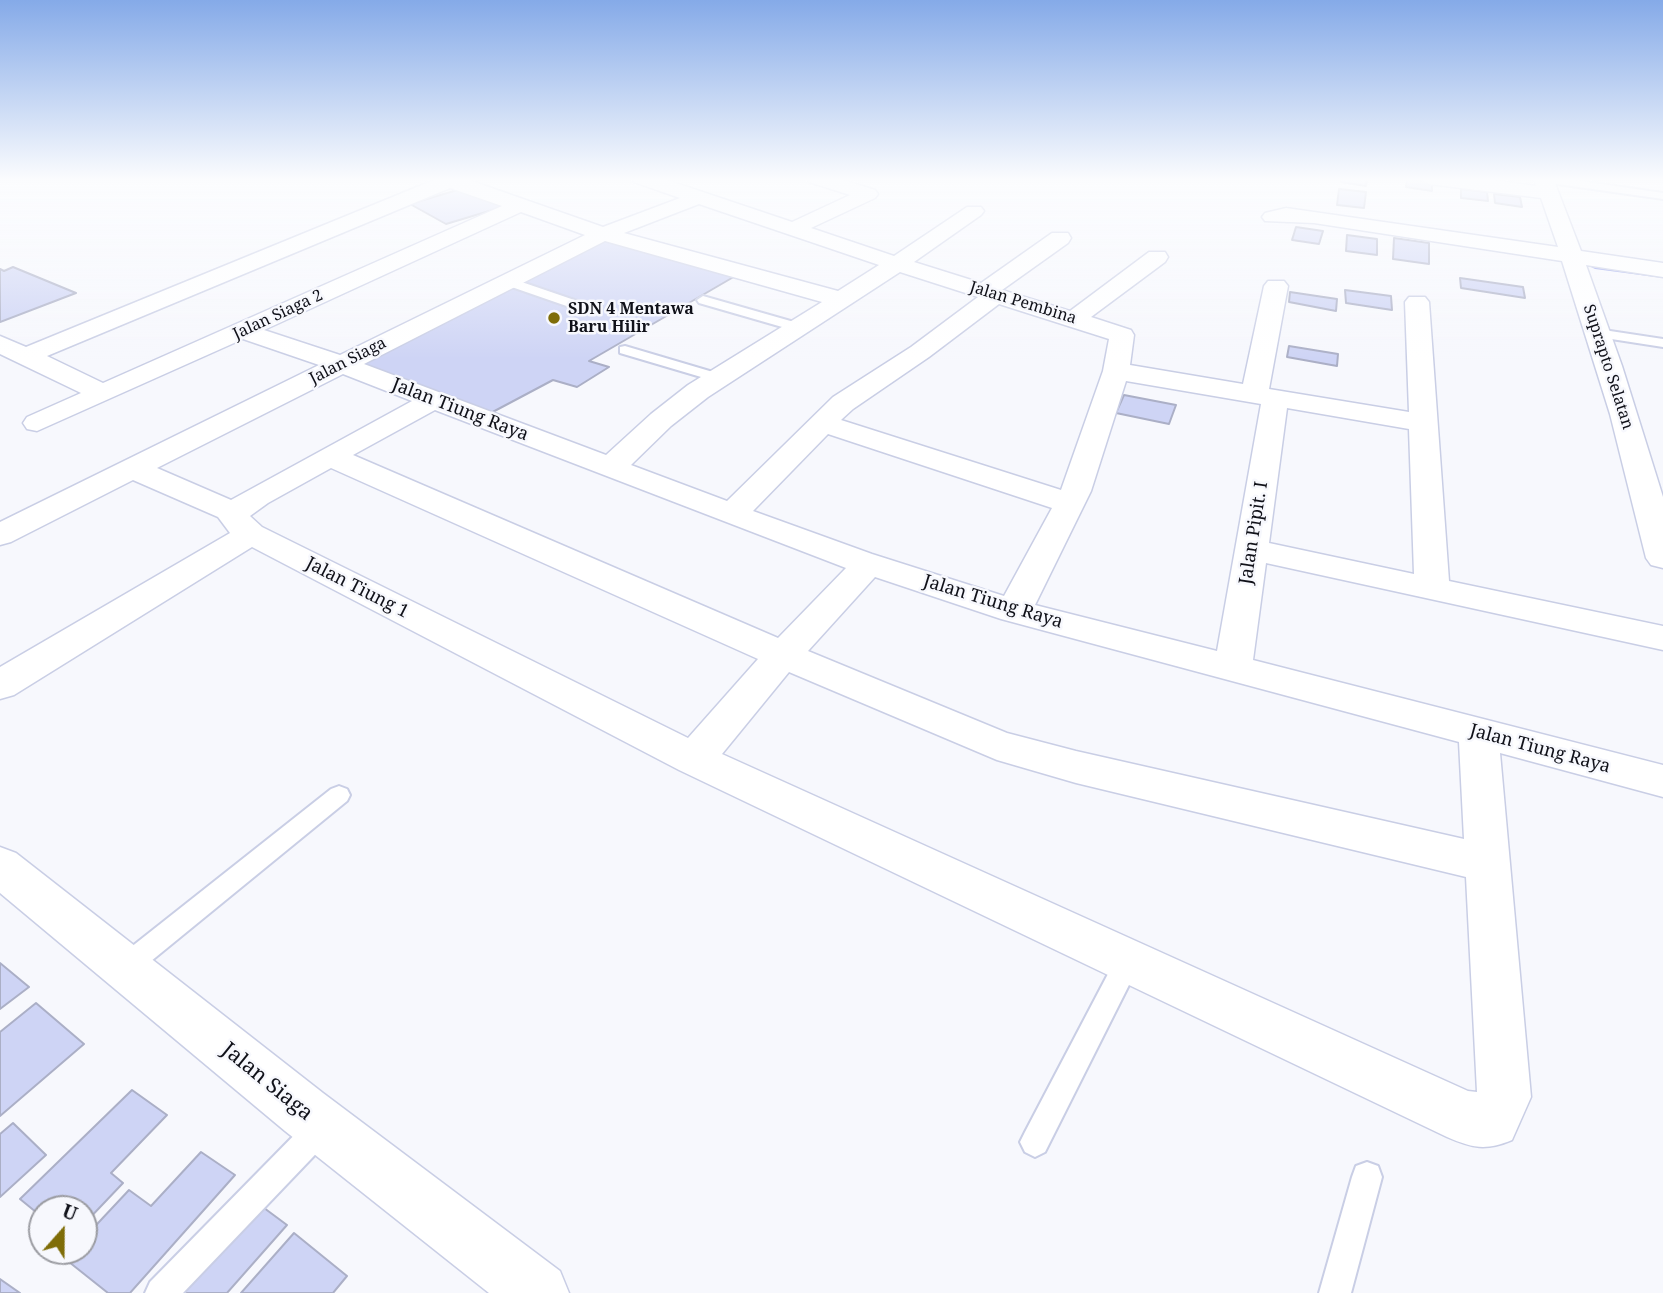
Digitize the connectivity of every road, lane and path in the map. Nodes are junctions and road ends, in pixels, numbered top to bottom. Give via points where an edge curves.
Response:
1 (312, 238) edge
2 (447, 238) edge
3 (594, 238) edge
4 (619, 238) edge
5 (824, 238) edge
6 (934, 238) edge
7 (1060, 238) dead end
8 (1448, 238) edge
9 (1564, 238) edge
10 (1157, 257) dead end
11 (1571, 258) junction
12 (897, 264) junction
13 (1663, 270) edge
14 (232, 272) junction
15 (258, 281) dead end
16 (508, 281) junction
17 (1276, 286) dead end
18 (284, 291) dead end
19 (991, 293) junction
20 (839, 299) junction
21 (310, 300) junction
22 (703, 300) dead end
23 (1417, 302) dead end
24 (585, 308) dead end
25 (1074, 319) junction
26 (796, 327) junction
27 (244, 331) junction
28 (1597, 333) junction
29 (1663, 343) edge
30 (625, 350) dead end
31 (11, 351) edge
32 (341, 364) junction
33 (1116, 371) junction
34 (718, 378) junction
35 (102, 393) junction
36 (1265, 397) junction
37 (433, 400) junction
38 (37, 423) dead end
39 (821, 423) junction
40 (1423, 423) junction
41 (330, 456) junction
42 (611, 467) junction
43 (132, 469) junction
44 (1069, 503) junction
45 (1656, 503) edge
46 (732, 514) junction
47 (242, 523) junction
48 (0, 535) edge
49 (1252, 550) junction
50 (1663, 558) edge
51 (869, 564) junction
52 (1432, 588) junction
53 (1014, 611) junction
54 (1663, 638) edge
55 (783, 655) junction
56 (1233, 668) junction
57 (0, 685) edge
58 (1478, 732) junction
59 (694, 759) junction
60 (1663, 781) edge
61 (339, 795) dead end
62 (1486, 863) junction
63 (0, 866) edge
64 (1128, 961) junction
65 (125, 967) junction
66 (323, 1127) junction
67 (1035, 1142) dead end
68 (1367, 1177) dead end
69 (161, 1293) edge
70 (538, 1293) edge
71 (1335, 1293) edge

1 - 14 street
2 - 21 street, Jalan Siaga 2
3 - 16 street, Jalan Siaga
4 - 20 street
5 - 12 street, Jalan Pembina
6 - 12 street
7 - 19 street
8 - 11 street
9 - 11 street, Suprapto Selatan
10 - 25 street
11 - 13 street
11 - 28 street, Suprapto Selatan
12 - 19 street, Jalan Pembina
12 - 20 street
14 - 15 street
14 - 31 street
16 - 24 lane
16 - 32 street, Jalan Siaga
17 - 36 street, Jalan Pipit. I
18 - 21 street
19 - 25 street, Jalan Pembina
19 - 39 street via 920,352 864,387
20 - 26 street
21 - 27 street, Jalan Siaga 2
22 - 26 lane
23 - 40 street
25 - 33 street, Jalan Pembina via 1122,335
26 - 34 street
27 - 32 street, Jalan Tiung Raya
27 - 35 street, Jalan Siaga 2
28 - 29 lane
28 - 45 street, Suprapto Selatan
30 - 34 lane
31 - 35 street
32 - 37 street, Jalan Tiung Raya
32 - 43 street, Jalan Siaga
33 - 36 street
33 - 44 street, Jalan Pembina
34 - 42 street via 677,406
35 - 38 street, Jalan Siaga 2
36 - 40 street
36 - 49 street, Jalan Pipit. I
37 - 41 street
37 - 42 street, Jalan Tiung Raya
39 - 44 street
39 - 46 street
40 - 52 street
41 - 47 street via 257,496
41 - 55 street
42 - 46 street, Jalan Tiung Raya
43 - 47 street
43 - 48 street, Jalan Siaga
44 - 53 street, Jalan Pembina
45 - 50 street, Suprapto Selatan
46 - 51 street, Jalan Tiung Raya
47 - 57 street
47 - 59 street, Jalan Tiung 1
49 - 52 street
49 - 56 street, Jalan Pipit. I
51 - 53 street, Jalan Tiung Raya
51 - 55 street
52 - 54 street
53 - 56 street, Jalan Tiung Raya
55 - 59 street
55 - 62 street via 1033,756
56 - 58 street, Jalan Tiung Raya
58 - 60 street, Jalan Tiung Raya
58 - 62 street
59 - 64 street, Jalan Tiung 1
61 - 65 lane
62 - 64 street, Jalan Tiung 1 via 1504,1097 1493,1121 1466,1118
63 - 65 street, Jalan Siaga
64 - 67 lane
65 - 66 street, Jalan Siaga
66 - 69 lane
66 - 70 street, Jalan Siaga
68 - 71 lane

